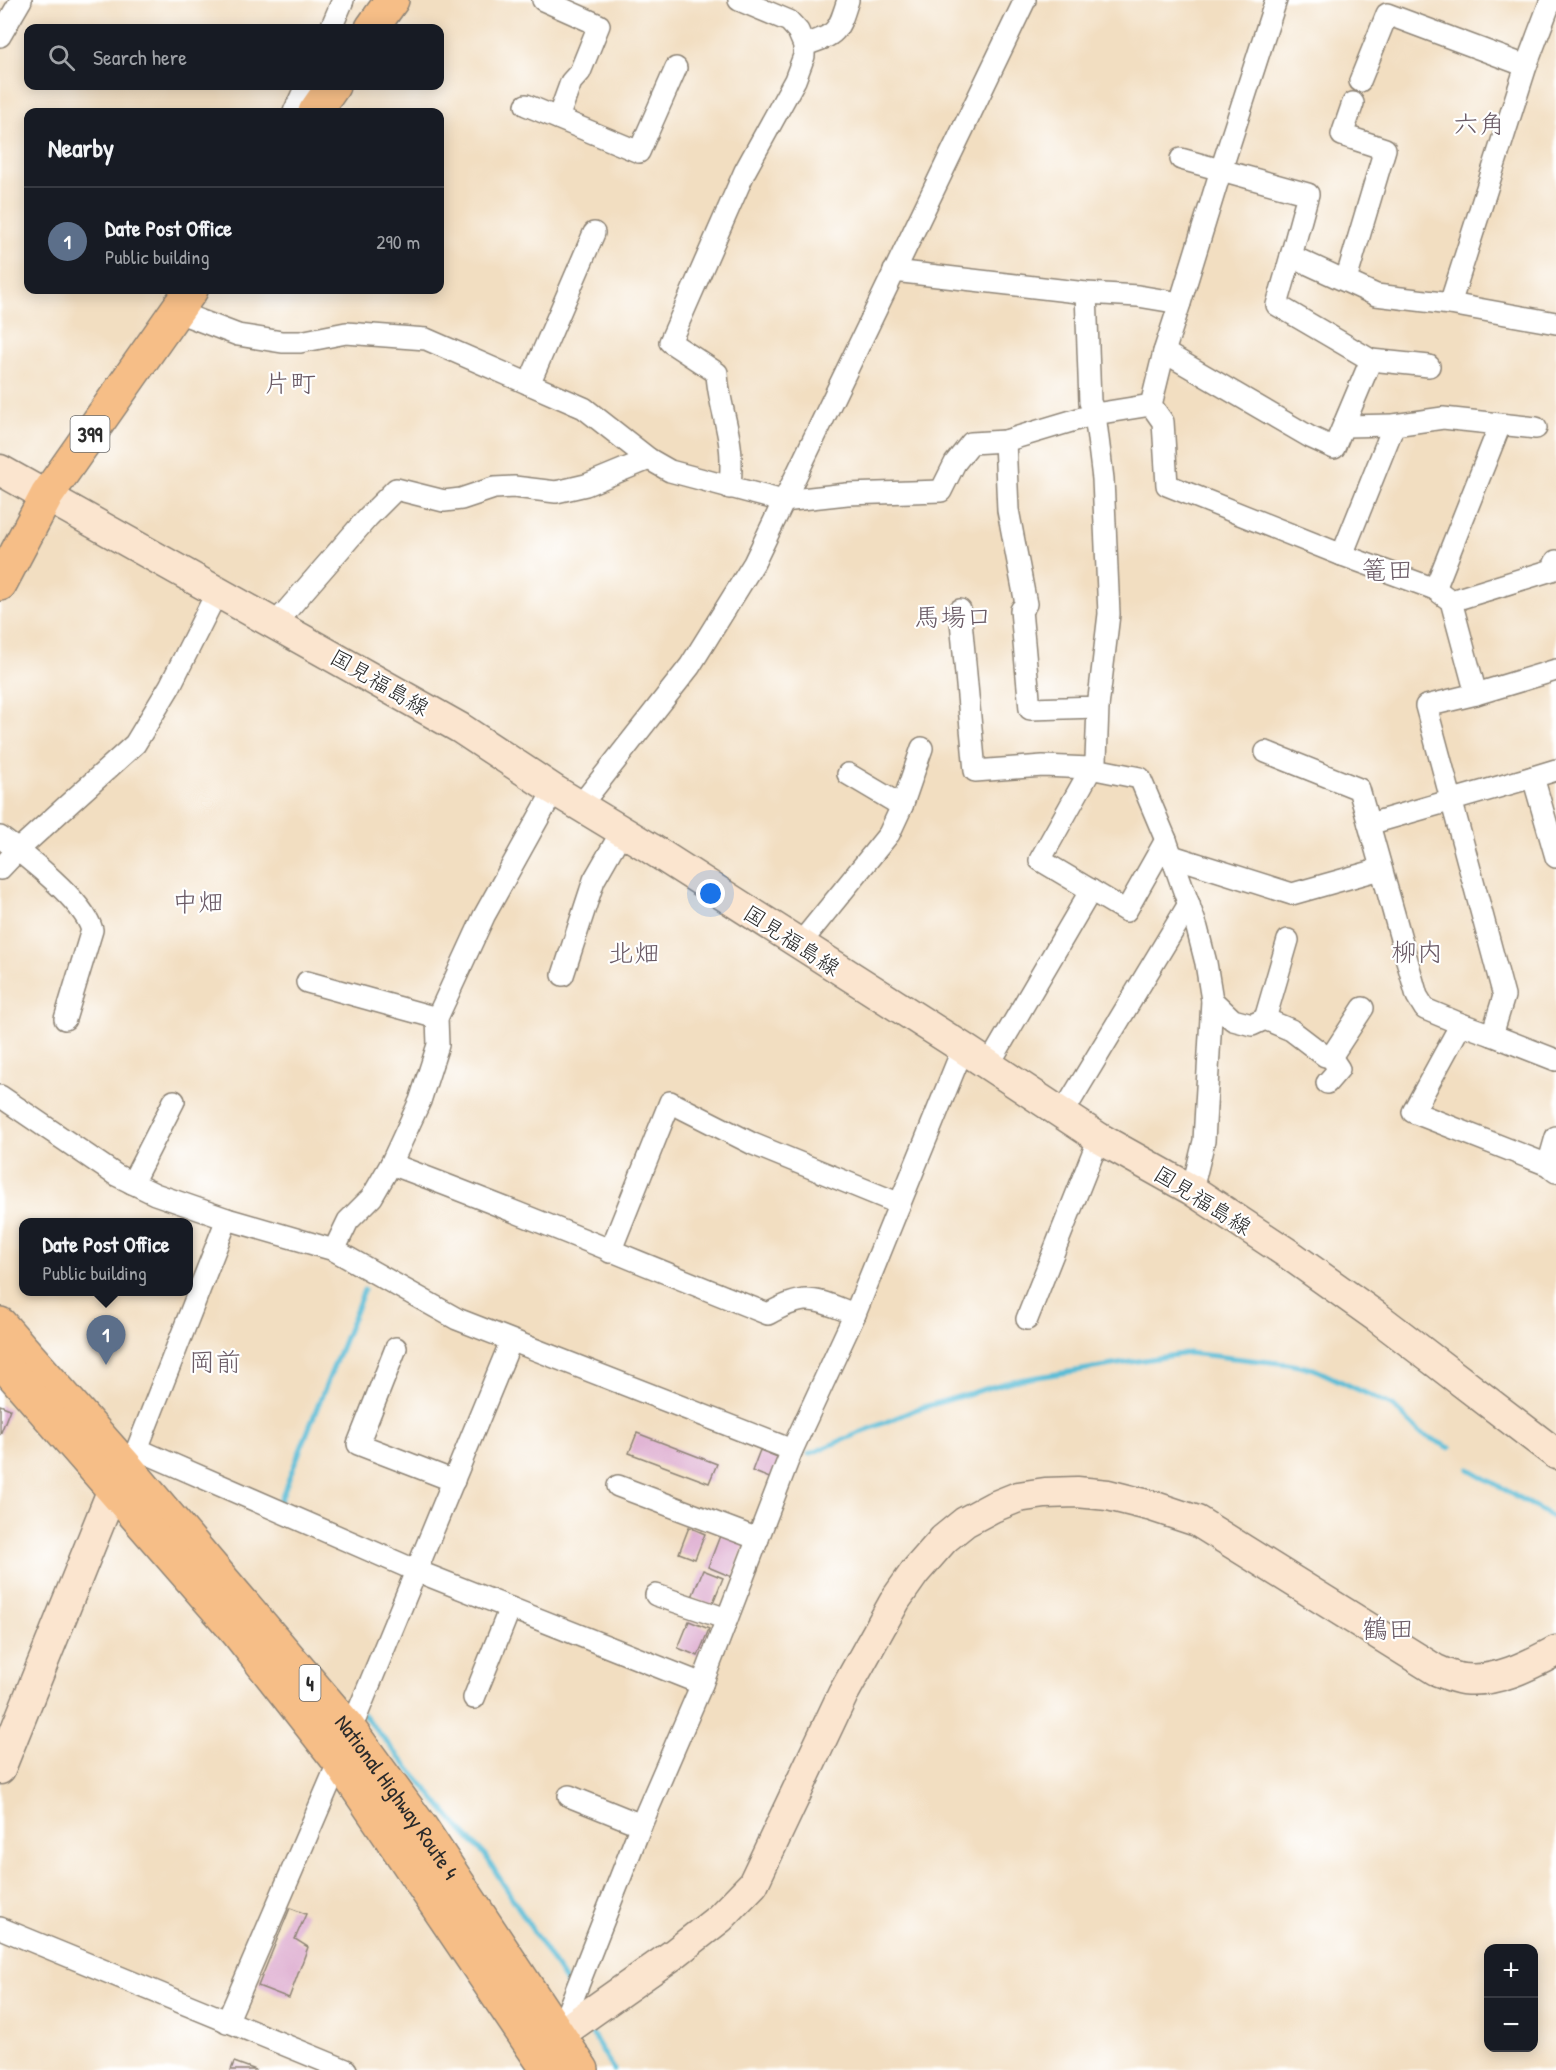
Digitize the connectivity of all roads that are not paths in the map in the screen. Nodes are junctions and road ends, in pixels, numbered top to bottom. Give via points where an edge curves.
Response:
1 (21, 0) edge
2 (343, 0) edge
3 (392, 0) edge
4 (543, 0) edge
5 (738, 0) edge
6 (848, 0) edge
7 (1025, 0) edge
8 (1276, 0) edge
9 (1551, 0) edge
10 (333, 24) edge
11 (375, 24) edge
12 (1548, 35) edge
13 (0, 36) edge
14 (804, 45) junction
15 (1526, 66) junction
16 (676, 68) dead end
17 (304, 90) edge
18 (330, 90) edge
19 (526, 105) dead end
20 (296, 108) edge
21 (318, 108) edge
22 (558, 118) junction
23 (1181, 159) dead end
24 (1221, 170) junction
25 (594, 233) dead end
26 (1292, 256) junction
27 (894, 271) junction
28 (1346, 280) junction
29 (1086, 293) junction
30 (183, 300) edge
31 (1180, 303) junction
32 (1450, 304) junction
33 (1556, 323) edge
34 (1164, 352) junction
35 (1371, 360) junction
36 (1429, 366) dead end
37 (529, 384) junction
38 (1152, 405) junction
39 (1095, 414) junction
40 (1394, 425) junction
41 (1500, 425) junction
42 (1344, 426) junction
43 (1536, 428) dead end
44 (1005, 441) junction
45 (649, 459) junction
46 (0, 470) edge
47 (730, 488) junction
48 (47, 495) junction
49 (783, 501) junction
50 (1342, 555) junction
51 (1556, 561) edge
52 (0, 584) edge
53 (217, 592) junction
54 (1443, 595) junction
55 (960, 610) dead end
56 (276, 623) junction
57 (1556, 670) edge
58 (1476, 694) junction
59 (1098, 706) junction
60 (922, 748) dead end
61 (1266, 752) dead end
62 (1090, 768) junction
63 (1556, 770) edge
64 (848, 774) dead end
65 (1533, 777) junction
66 (554, 790) junction
67 (1450, 801) junction
68 (580, 806) junction
69 (902, 806) junction
70 (1369, 824) junction
71 (622, 831) junction
72 (0, 837) edge
73 (1169, 848) junction
74 (18, 850) junction
75 (1556, 857) edge
76 (0, 869) edge
77 (1381, 869) junction
78 (1091, 890) junction
79 (1189, 904) junction
80 (1288, 940) dead end
81 (799, 945) junction
82 (563, 975) dead end
83 (307, 982) dead end
84 (1212, 1000) junction
85 (1363, 1008) dead end
86 (437, 1018) junction
87 (65, 1019) dead end
88 (1265, 1019) junction
89 (1461, 1024) junction
90 (1492, 1035) junction
91 (963, 1048) junction
92 (1331, 1057) junction
93 (1556, 1060) edge
94 (988, 1066) junction
95 (1327, 1083) dead end
96 (0, 1096) edge
97 (174, 1101) dead end
98 (1063, 1113) junction
99 (1556, 1137) edge
100 (1099, 1138) junction
101 (391, 1164) junction
102 (1552, 1168) edge
103 (132, 1183) junction
104 (1191, 1190) junction
105 (900, 1204) junction
106 (227, 1219) junction
107 (334, 1250) junction
108 (610, 1252) junction
109 (855, 1314) junction
110 (1027, 1320) dead end
111 (0, 1324) edge
112 (511, 1341) junction
113 (396, 1348) dead end
114 (0, 1360) edge
115 (792, 1450) junction
116 (1556, 1454) edge
117 (126, 1469) junction
118 (453, 1481) junction
119 (618, 1486) dead end
120 (758, 1539) junction
121 (420, 1569) junction
122 (656, 1595) dead end
123 (510, 1608) junction
124 (727, 1619) junction
125 (1556, 1651) edge
126 (702, 1684) junction
127 (474, 1698) dead end
128 (347, 1726) junction
129 (339, 1761) junction
130 (0, 1769) edge
131 (569, 1796) dead end
132 (641, 1825) junction
133 (0, 1928) edge
134 (227, 2022) junction
135 (559, 2035) junction
136 (546, 2069) edge
137 (346, 2070) edge
138 (582, 2070) edge

1 - 13 street
2 - 10 street
3 - 11 highway
4 - 22 street via 599,26
5 - 14 street via 789,21
6 - 14 street via 839,27
7 - 27 street
8 - 24 street
9 - 12 street
12 - 15 street
14 - 47 street via 795,80 745,171 670,342 717,373 730,445
15 - 28 street via 1387,14 1360,81 1347,85 1345,92 1353,103 1342,135 1384,149
15 - 32 street
16 - 22 street via 639,152
17 - 20 street
18 - 21 highway
19 - 22 street
23 - 24 street
24 - 26 street via 1308,194
24 - 31 street
25 - 37 street
26 - 28 street
26 - 35 street via 1278,304
27 - 29 street
27 - 49 street
28 - 32 street via 1376,295
29 - 31 street
29 - 39 street via 1090,402
30 - 37 street via 238,334 282,342 346,333 426,339
30 - 48 highway, 399
31 - 34 street
32 - 33 street
34 - 38 street
34 - 42 street via 1335,448
35 - 36 street
35 - 42 street
37 - 45 street via 584,408
38 - 39 street
38 - 50 street via 1163,422 1167,485
39 - 44 street
39 - 59 street via 1103,479 1109,614
40 - 41 street via 1443,418
40 - 42 street
40 - 50 street
41 - 43 street
41 - 54 street
44 - 49 street via 971,443 941,492 847,494
44 - 59 street via 1008,510 1026,603 1021,610 1030,709
45 - 47 street via 670,471
45 - 56 street via 586,485 556,492 494,488 444,501 396,489
46 - 48 main road, 国見福島線
47 - 49 street
48 - 52 highway, 399
48 - 53 main road, 国見福島線
49 - 68 street via 754,563 690,666
50 - 54 street
51 - 54 street via 1552,570
53 - 56 main road, 国見福島線
53 - 74 street via 170,686 135,744
54 - 58 street
55 - 62 street via 975,771 1043,766
56 - 66 main road, 国見福島線 via 460,728
57 - 58 street
58 - 67 street via 1426,706
59 - 62 street via 1096,760
60 - 69 street
61 - 70 street via 1359,789
62 - 73 street via 1140,778
62 - 78 street via 1040,860
63 - 65 street
64 - 69 street
65 - 67 street
65 - 75 street
66 - 68 main road, 国見福島線
66 - 86 street via 484,916
67 - 70 street
67 - 90 street via 1504,996
68 - 71 main road, 国見福島線
69 - 81 street via 889,834
70 - 77 street
71 - 81 main road, 国見福島線
71 - 82 street via 594,880
72 - 74 street
73 - 77 street via 1292,894
73 - 78 street via 1126,911
73 - 79 street
74 - 76 street
74 - 87 street via 68,895 90,921 92,930
77 - 89 street via 1417,996 1425,1009
78 - 94 street
79 - 84 street
79 - 98 street
80 - 88 street
81 - 91 main road, 国見福島線
83 - 86 street
84 - 88 street via 1233,1020 1252,1025
84 - 104 street via 1204,1141
85 - 92 street
86 - 101 street via 438,1045 420,1101
88 - 92 street via 1292,1030
89 - 90 street
89 - 102 street via 1413,1112
90 - 93 street
91 - 94 main road, 国見福島線
91 - 105 street
92 - 95 street via 1339,1069
94 - 98 main road, 国見福島線
96 - 103 street
97 - 103 street
98 - 100 main road, 国見福島線
99 - 102 street
100 - 104 main road, 国見福島線
100 - 110 street
101 - 107 street via 372,1197 348,1221
101 - 108 street via 482,1197
103 - 106 street
104 - 116 main road, 国見福島線 via 1377,1317
105 - 108 street via 753,1144 670,1102
105 - 109 street
106 - 107 street
106 - 117 street
107 - 112 street via 456,1319
108 - 109 street via 768,1314 788,1304 812,1299
109 - 115 street
111 - 117 highway, National Highway Route 4 / 4
112 - 115 street
112 - 118 street
113 - 118 street via 358,1444
114 - 117 highway, National Highway Route 4 / 4
115 - 120 street
117 - 121 street
117 - 128 highway, National Highway Route 4 / 4
117 - 129 highway, National Highway Route 4 / 4 via 239,1634
117 - 130 main road
118 - 121 street
119 - 120 street
120 - 124 street
121 - 123 street
121 - 128 street via 356,1717
122 - 124 street
123 - 126 street
123 - 127 street
124 - 126 street
125 - 135 main road via 1520,1669 1490,1678 1462,1679 1436,1670 1197,1521 1108,1495 1077,1492 1018,1497 965,1522 915,1572 843,1694 753,1884 720,1918 674,1954
126 - 132 street
128 - 135 highway, National Highway Route 4 / 4 via 420,1826
129 - 134 street
129 - 136 highway, National Highway Route 4 / 4
131 - 132 street
132 - 135 street
133 - 134 street
134 - 137 street
135 - 136 street
135 - 138 highway, National Highway Route 4 / 4

